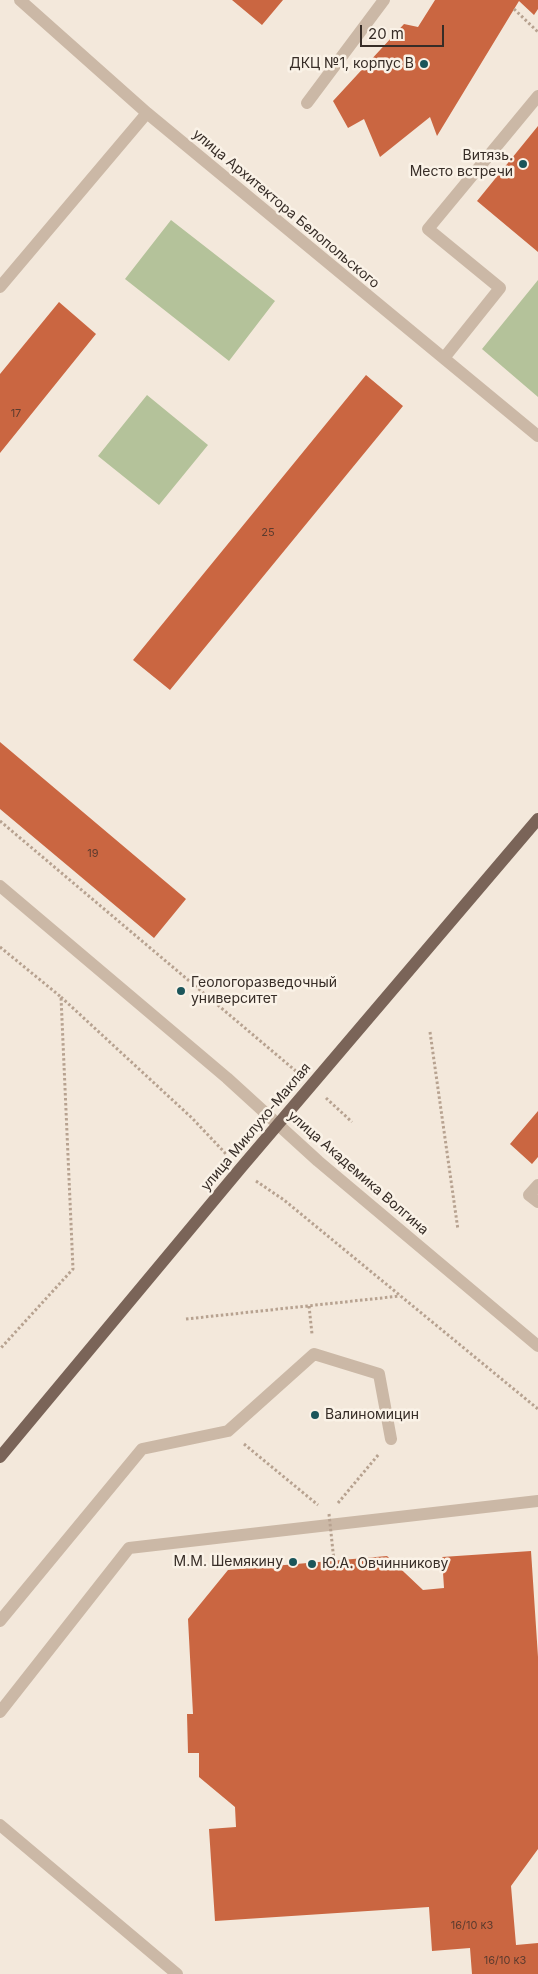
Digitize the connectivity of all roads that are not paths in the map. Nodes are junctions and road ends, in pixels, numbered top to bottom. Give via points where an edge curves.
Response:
1 (20, 0) edge
2 (384, 0) edge
3 (538, 96) edge
4 (307, 103) dead end
5 (146, 112) junction
6 (0, 287) edge
7 (444, 358) junction
8 (538, 436) edge
9 (538, 819) edge
10 (0, 886) edge
11 (279, 1125) junction
12 (538, 1185) edge
13 (538, 1202) edge
14 (538, 1346) edge
15 (391, 1439) road end
16 (0, 1458) edge
17 (538, 1501) edge
18 (0, 1621) edge
19 (0, 1712) edge
20 (0, 1825) edge
21 (177, 1974) edge

1 - 5 street, улица Архитектора Белопольского
2 - 4 street
3 - 7 street via 428,230 500,288
5 - 6 street
5 - 7 street, улица Архитектора Белопольского
7 - 8 street, улица Архитектора Белопольского
9 - 11 main road, улица Миклухо-Маклая
10 - 11 street, улица Академика Волгина
11 - 14 street, улица Академика Волгина
11 - 16 main road, улица Миклухо-Маклая
12 - 13 street via 529,1195
15 - 18 street via 379,1374 314,1354 228,1431 142,1449
17 - 19 street via 130,1548
20 - 21 street

